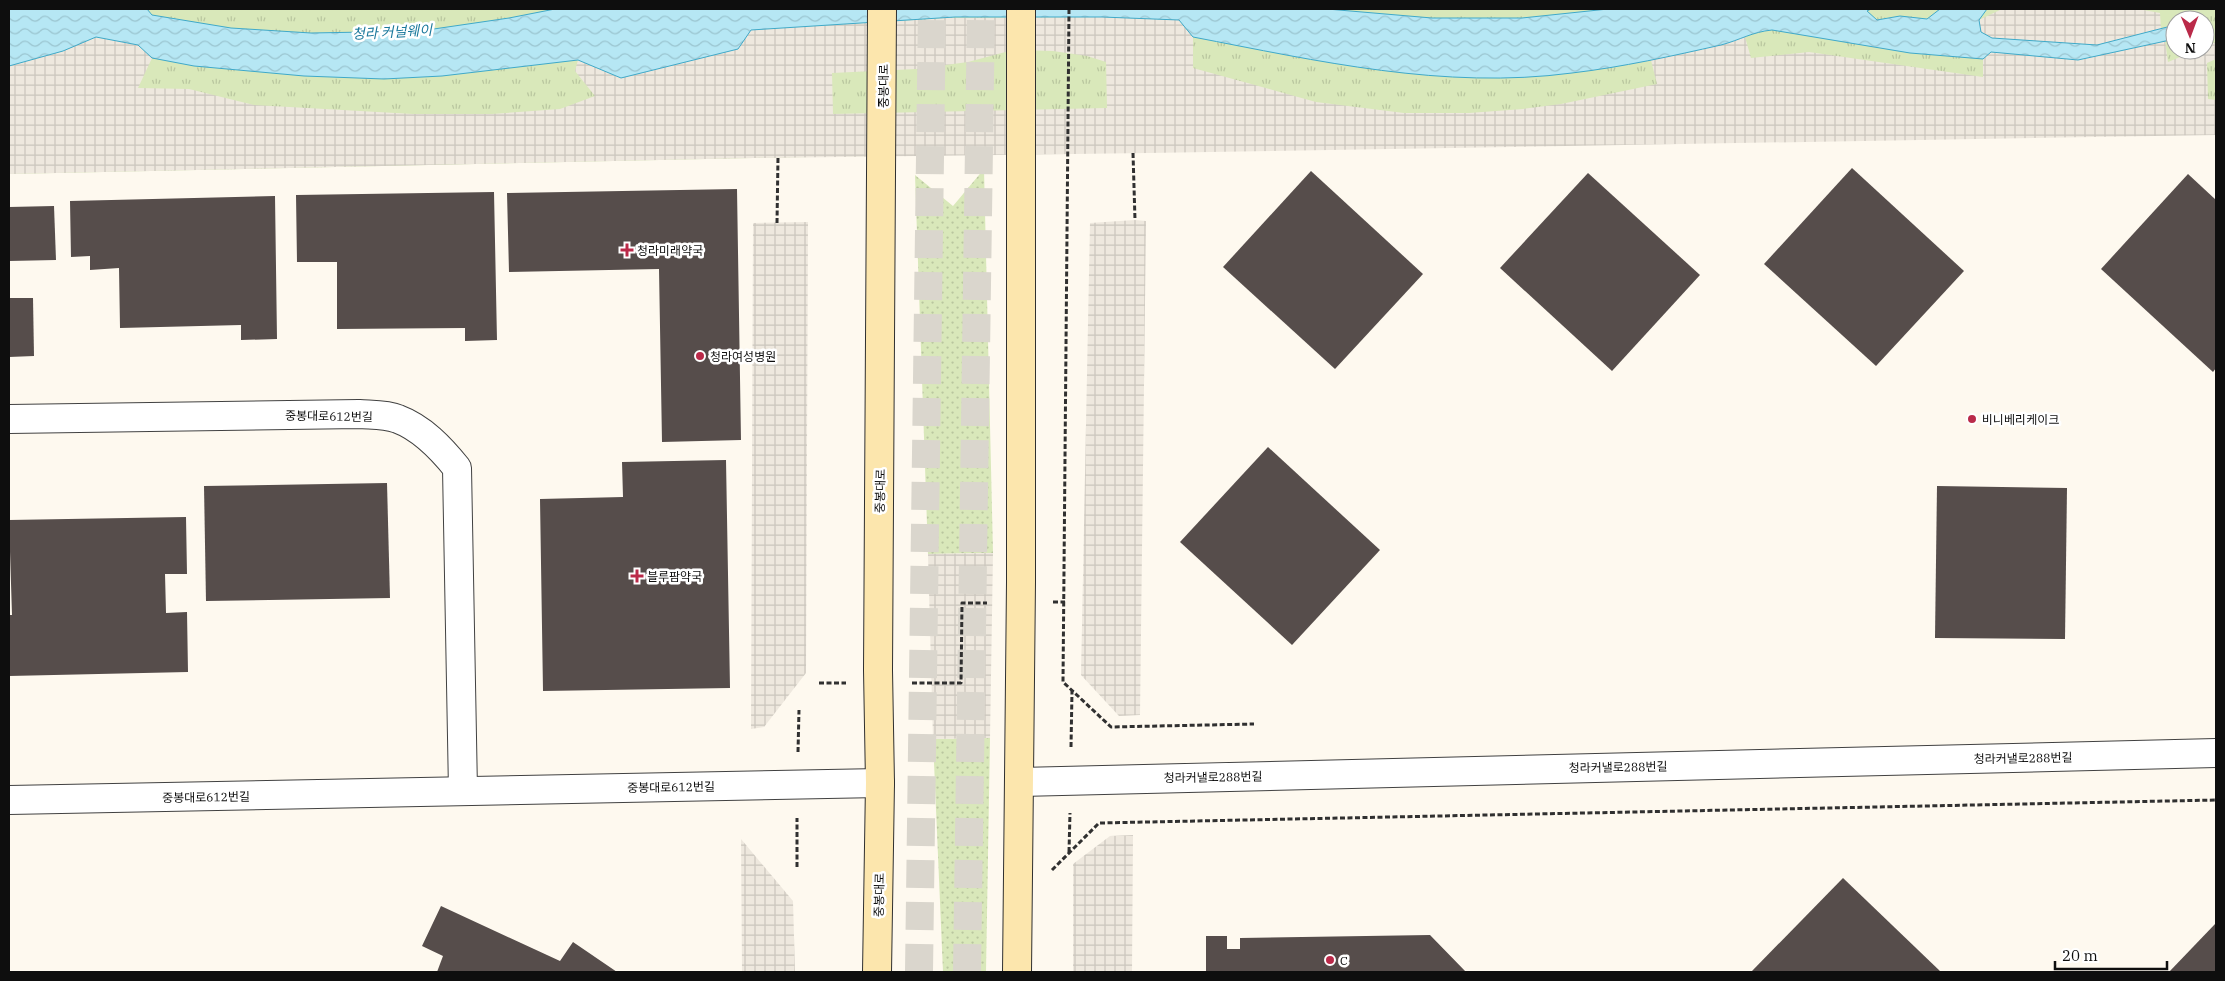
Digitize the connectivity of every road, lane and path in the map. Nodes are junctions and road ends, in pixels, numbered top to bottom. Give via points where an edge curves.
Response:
1 (882, 9) edge
2 (1021, 9) edge
3 (1069, 9) edge
4 (1132, 153) dead end
5 (778, 157) dead end
6 (1135, 220) dead end
7 (777, 223) dead end
8 (9, 419) edge
9 (992, 603) dead end
10 (932, 683) dead end
11 (1254, 724) dead end
12 (2216, 753) edge
13 (1020, 782) junction
14 (880, 783) junction
15 (463, 791) junction
16 (9, 800) edge
17 (2216, 800) edge
18 (1052, 879) dead end
19 (877, 972) edge
20 (1017, 972) edge

1 - 14 main road, 중봉대로
2 - 13 main road
3 - 11 path via 1063,682 1111,727
4 - 6 path
5 - 7 path
8 - 15 street, 중봉대로612번길 via 359,414 397,418 426,435 457,468
9 - 10 path via 962,603 961,683
12 - 13 street, 청라커낼로288번길
13 - 20 main road
14 - 15 street, 중봉대로612번길
14 - 19 main road, 중봉대로
15 - 16 street, 중봉대로612번길
17 - 18 path via 1098,823 1052,870

